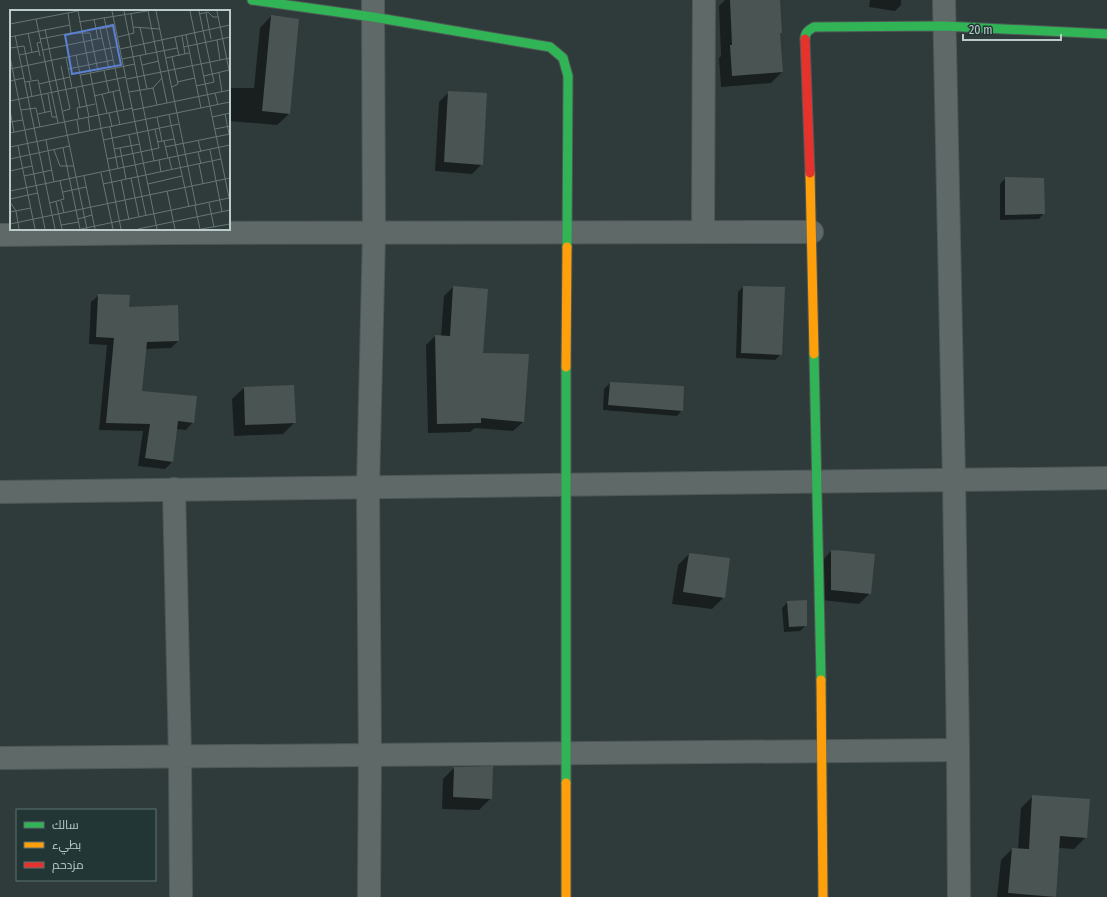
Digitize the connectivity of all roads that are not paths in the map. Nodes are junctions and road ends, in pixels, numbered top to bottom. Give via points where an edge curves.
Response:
1 (252, 0) edge
2 (704, 0) edge
3 (944, 0) edge
4 (373, 8) edge
5 (944, 26) junction
6 (1107, 34) edge
7 (566, 232) junction
8 (703, 232) junction
9 (812, 232) junction
10 (374, 233) junction
11 (0, 235) edge
12 (1107, 478) edge
13 (954, 480) junction
14 (816, 482) junction
15 (566, 485) junction
16 (368, 487) junction
17 (174, 489) junction
18 (0, 492) edge
19 (958, 750) junction
20 (822, 751) junction
21 (567, 753) junction
22 (370, 755) junction
23 (180, 756) junction
24 (0, 758) edge
25 (181, 897) edge
26 (369, 897) edge
27 (566, 897) edge
28 (823, 897) edge
29 (959, 897) edge

1 - 4 street
2 - 8 street
3 - 5 street
4 - 7 street via 550,47 563,58 568,76
4 - 10 street
5 - 6 street
5 - 9 street via 814,27 808,30 805,36
5 - 13 street
7 - 8 street
7 - 10 street
7 - 15 street
8 - 9 street
9 - 14 street
10 - 11 street
10 - 16 street
12 - 13 street
13 - 14 street
13 - 19 street
14 - 15 street
14 - 20 street
15 - 16 street
15 - 21 street
16 - 17 street
16 - 22 street
17 - 18 street
17 - 23 street
19 - 20 street
19 - 29 street
20 - 21 street
20 - 28 street
21 - 22 street
21 - 27 street
22 - 23 street
22 - 26 street
23 - 24 street
23 - 25 street

